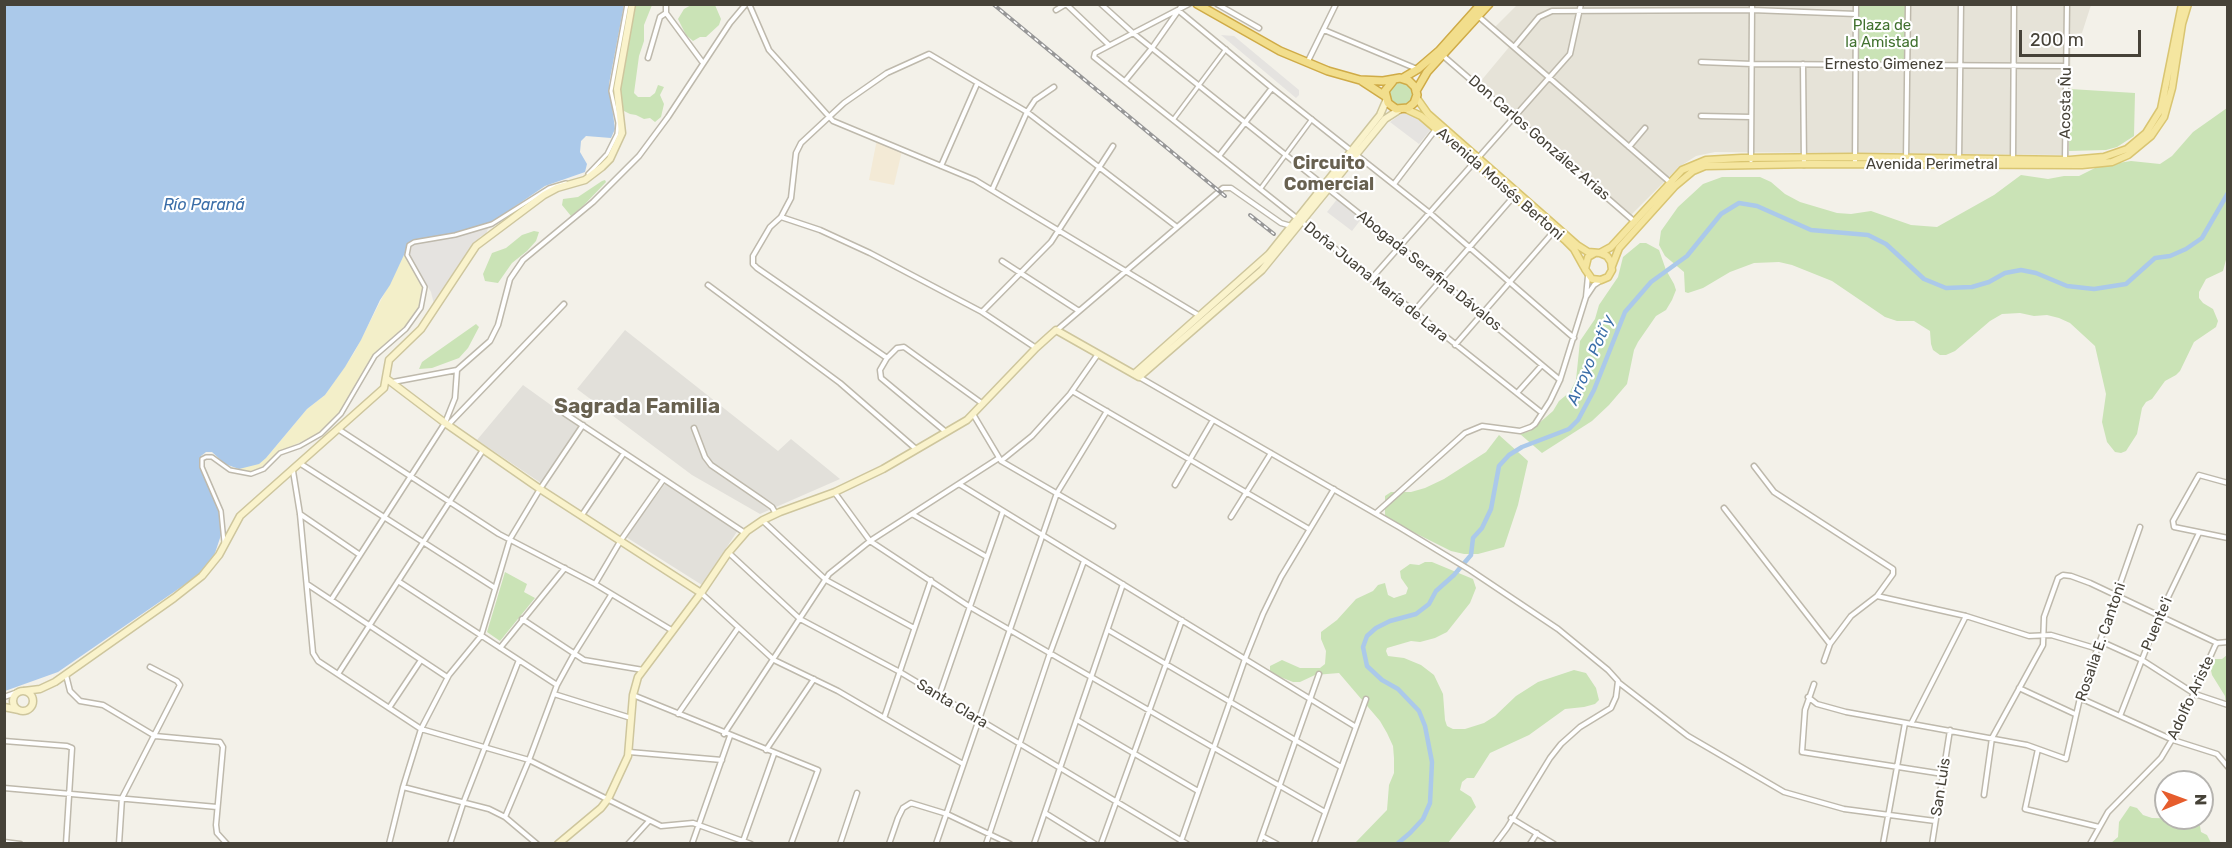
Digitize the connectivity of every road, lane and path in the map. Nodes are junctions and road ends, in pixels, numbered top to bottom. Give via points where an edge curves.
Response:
1 (630, 4) edge
2 (666, 4) edge
3 (748, 4) edge
4 (1101, 4) edge
5 (1183, 4) edge
6 (1189, 4) edge
7 (1197, 4) edge
8 (1336, 4) edge
9 (1481, 4) edge
10 (1489, 4) edge
11 (1581, 4) edge
12 (1752, 4) edge
13 (1856, 4) edge
14 (1908, 4) edge
15 (1960, 4) edge
16 (2014, 4) edge
17 (2067, 4) edge
18 (2182, 4) edge
19 (2188, 4) edge
20 (1220, 5) edge
21 (1056, 10) dead end
22 (1580, 10) junction
23 (1752, 10) junction
24 (1179, 11) junction
25 (666, 13) junction
26 (1476, 14) junction
27 (1856, 14) junction
28 (1216, 15) junction
29 (1258, 27) dead end
30 (1324, 30) junction
31 (1133, 33) junction
32 (1110, 45) junction
33 (1514, 47) junction
34 (1152, 48) junction
35 (1226, 50) junction
36 (1441, 53) junction
37 (648, 58) dead end
38 (1701, 62) dead end
39 (703, 63) junction
40 (1307, 63) junction
41 (1752, 64) junction
42 (1803, 64) junction
43 (1856, 64) junction
44 (1908, 65) junction
45 (1960, 65) junction
46 (2014, 66) junction
47 (2066, 66) junction
48 (1418, 69) junction
49 (1403, 78) junction
50 (1549, 78) junction
51 (1360, 80) junction
52 (1125, 81) junction
53 (1393, 81) junction
54 (977, 84) junction
55 (1199, 85) junction
56 (1054, 87) dead end
57 (1272, 88) junction
58 (1416, 94) junction
59 (1386, 98) junction
60 (1402, 109) junction
61 (1027, 112) junction
62 (828, 116) junction
63 (1701, 116) dead end
64 (1514, 117) junction
65 (1751, 117) junction
66 (1312, 119) junction
67 (1173, 120) junction
68 (1244, 122) junction
69 (1645, 128) dead end
70 (1436, 129) junction
71 (1113, 146) dead end
72 (1629, 147) junction
73 (1355, 153) junction
74 (1285, 154) junction
75 (1219, 156) junction
76 (1477, 160) junction
77 (1751, 161) junction
78 (1855, 161) junction
79 (1906, 161) junction
80 (1804, 162) junction
81 (1958, 162) junction
82 (2013, 162) junction
83 (2065, 162) junction
84 (941, 166) junction
85 (1099, 167) junction
86 (1394, 184) junction
87 (1672, 184) junction
88 (1326, 187) junction
89 (1261, 188) junction
90 (992, 190) junction
91 (1516, 194) junction
92 (1431, 214) junction
93 (781, 217) junction
94 (1300, 221) junction
95 (1637, 223) junction
96 (1293, 225) junction
97 (1177, 227) junction
98 (1059, 230) junction
99 (1555, 230) junction
100 (1401, 247) junction
101 (1470, 248) junction
102 (1597, 253) junction
103 (1002, 261) dead end
104 (1612, 266) junction
105 (1584, 269) junction
106 (1125, 271) junction
107 (1020, 273) junction
108 (1588, 276) junction
109 (1371, 279) junction
110 (1442, 280) junction
111 (1601, 280) junction
112 (1509, 283) junction
113 (708, 285) dead end
114 (1586, 297) junction
115 (564, 303) dead end
116 (1079, 311) junction
117 (982, 312) junction
118 (1413, 312) junction
119 (1482, 314) junction
120 (1200, 316) junction
121 (1056, 330) junction
122 (1574, 338) junction
123 (1455, 345) junction
124 (1036, 348) junction
125 (1098, 354) junction
126 (887, 358) junction
127 (1542, 365) junction
128 (457, 369) junction
129 (1136, 376) junction
130 (1560, 380) junction
131 (389, 381) junction
132 (1072, 391) junction
133 (1517, 393) junction
134 (984, 404) junction
135 (1107, 411) junction
136 (564, 413) dead end
137 (1542, 413) junction
138 (973, 414) junction
139 (1213, 420) junction
140 (447, 424) junction
141 (583, 425) junction
142 (694, 428) dead end
143 (338, 429) junction
144 (946, 432) junction
145 (916, 449) junction
146 (484, 450) junction
147 (624, 453) junction
148 (1271, 453) junction
149 (1001, 460) junction
150 (1190, 460) junction
151 (301, 464) junction
152 (1754, 466) dead end
153 (293, 471) junction
154 (411, 478) junction
155 (663, 480) junction
156 (2228, 483) edge
157 (959, 484) junction
158 (1175, 485) dead end
159 (540, 489) junction
160 (1334, 489) junction
161 (834, 492) junction
162 (1246, 492) junction
163 (1057, 493) junction
164 (450, 502) junction
165 (1724, 508) dead end
166 (1003, 511) junction
167 (1375, 513) junction
168 (300, 514) junction
169 (776, 514) junction
170 (912, 514) junction
171 (582, 515) junction
172 (385, 516) junction
173 (1231, 517) dead end
174 (763, 520) junction
175 (1113, 526) dead end
176 (2140, 527) dead end
177 (1309, 529) junction
178 (745, 533) junction
179 (2199, 533) junction
180 (1043, 535) junction
181 (2228, 538) edge
182 (510, 539) junction
183 (621, 540) junction
184 (424, 541) junction
185 (870, 541) junction
186 (224, 545) junction
187 (728, 553) junction
188 (360, 555) junction
189 (987, 557) junction
190 (1084, 560) junction
191 (565, 568) junction
192 (826, 580) junction
193 (931, 580) junction
194 (398, 581) junction
195 (307, 584) junction
196 (595, 584) junction
197 (1123, 584) junction
198 (495, 588) junction
199 (701, 593) junction
200 (611, 595) junction
201 (2116, 595) junction
202 (1877, 596) junction
203 (331, 600) junction
204 (970, 607) junction
205 (1966, 616) junction
206 (2159, 616) junction
207 (522, 619) junction
208 (800, 619) junction
209 (1182, 620) junction
210 (369, 626) junction
211 (738, 628) junction
212 (914, 628) junction
213 (1010, 628) junction
214 (1108, 630) junction
215 (673, 631) junction
216 (481, 636) junction
217 (2043, 636) junction
218 (2100, 641) junction
219 (2228, 642) edge
220 (2217, 643) junction
221 (1830, 644) junction
222 (500, 648) junction
223 (2098, 649) junction
224 (1050, 653) junction
225 (574, 654) junction
226 (1245, 659) junction
227 (421, 660) junction
228 (519, 660) junction
229 (774, 660) junction
230 (2142, 660) junction
231 (1824, 661) dead end
232 (1165, 664) junction
233 (150, 667) dead end
234 (644, 670) junction
235 (900, 672) junction
236 (338, 674) junction
237 (1319, 674) dead end
238 (66, 675) junction
239 (447, 677) junction
240 (1092, 678) junction
241 (814, 679) junction
242 (1618, 681) junction
243 (1814, 684) dead end
244 (557, 685) junction
245 (45, 687) junction
246 (2019, 688) junction
247 (18, 693) junction
248 (554, 694) junction
249 (2195, 694) junction
250 (633, 695) junction
251 (939, 696) junction
252 (1808, 696) junction
253 (4, 697) edge
254 (2080, 698) junction
255 (1311, 699) junction
256 (1366, 699) dead end
257 (1230, 701) junction
258 (33, 703) junction
259 (2228, 705) edge
260 (4, 706) edge
261 (389, 708) junction
262 (1149, 709) junction
263 (19, 710) junction
264 (678, 714) junction
265 (2076, 714) junction
266 (2120, 716) junction
267 (632, 718) junction
268 (884, 718) junction
269 (979, 720) junction
270 (1077, 720) junction
271 (1905, 723) junction
272 (1911, 724) junction
273 (1356, 727) junction
274 (421, 729) junction
275 (1950, 730) junction
276 (724, 734) junction
277 (155, 736) junction
278 (730, 736) junction
279 (1992, 738) junction
280 (1296, 740) junction
281 (2173, 740) junction
282 (4, 741) edge
283 (1020, 745) junction
284 (1214, 746) junction
285 (484, 748) junction
286 (2038, 749) junction
287 (766, 750) junction
288 (629, 752) junction
289 (1132, 753) junction
290 (774, 754) junction
291 (530, 760) junction
292 (722, 760) junction
293 (963, 764) junction
294 (1897, 766) junction
295 (2228, 766) edge
296 (1341, 767) junction
297 (1060, 769) junction
298 (1943, 774) junction
299 (1279, 785) junction
300 (403, 787) junction
301 (4, 788) edge
302 (1198, 791) junction
303 (70, 793) junction
304 (857, 793) dead end
305 (1983, 795) dead end
306 (122, 798) junction
307 (608, 799) junction
308 (464, 801) junction
309 (1115, 802) junction
310 (217, 807) junction
311 (1325, 812) junction
312 (1045, 813) junction
313 (947, 814) junction
314 (1887, 816) junction
315 (505, 817) junction
316 (1511, 818) junction
317 (649, 821) junction
318 (1935, 821) junction
319 (698, 825) junction
320 (2099, 827) junction
321 (990, 832) junction
322 (1537, 833) junction
323 (1262, 836) junction
324 (4, 842) edge
325 (743, 842) edge
326 (1180, 842) edge
327 (20, 843) edge
328 (66, 843) edge
329 (119, 843) edge
330 (226, 843) edge
331 (389, 843) edge
332 (450, 843) edge
333 (537, 843) edge
334 (558, 843) edge
335 (628, 843) edge
336 (692, 843) edge
337 (751, 843) edge
338 (791, 843) edge
339 (840, 843) edge
340 (889, 843) edge
341 (936, 843) edge
342 (986, 843) edge
343 (1010, 843) edge
344 (1034, 843) edge
345 (1095, 843) edge
346 (1101, 843) edge
347 (1187, 843) edge
348 (1259, 843) edge
349 (1277, 843) edge
350 (1314, 843) edge
351 (1495, 843) edge
352 (1530, 843) edge
353 (1554, 843) edge
354 (1883, 843) edge
355 (1932, 843) edge
356 (2090, 843) edge

1 - 131 main road via 617,89 622,133 610,159 585,180 544,195 476,246 422,329 389,360
1 - 186 street via 611,91 618,128 602,160 583,178 549,188 492,224 455,236 411,243 406,253 425,284 421,310 375,357 341,414 327,429 280,453 256,473 240,474 224,468 212,457 202,459 221,511
2 - 25 street
3 - 39 street via 729,23
3 - 62 street via 769,50
4 - 31 street, Abogada Serafina Dávalos
5 - 24 street
6 - 24 street
7 - 28 highway
8 - 30 street
9 - 26 highway
10 - 26 highway
11 - 22 street
12 - 23 street
13 - 27 street
14 - 44 street
15 - 45 street
16 - 46 street
17 - 47 street, Acosta Ñu
18 - 83 main road, Avenida Perimetral via 2163,102 2150,129 2133,145 2111,155
19 - 83 main road, Avenida Perimetral via 2169,101 2157,130 2135,151 2119,159 2093,165
20 - 28 street
20 - 29 street
21 - 32 street via 1066,4
22 - 23 street
22 - 33 street via 1542,14
22 - 50 street via 1572,50
23 - 27 street
23 - 41 street
24 - 31 street
24 - 34 street
24 - 35 street
25 - 37 street via 660,16
25 - 39 street
26 - 33 street
26 - 36 highway
27 - 43 street
28 - 40 highway
30 - 40 street
30 - 48 street
31 - 32 street
31 - 34 street, Abogada Serafina Dávalos
32 - 52 street, Doña Juana María de Lara via 1095,52 1095,59
33 - 50 street
34 - 52 street
34 - 55 street, Abogada Serafina Dávalos
35 - 55 street
35 - 57 street
36 - 48 highway
36 - 58 highway
36 - 64 street, Don Carlos González Arias
38 - 41 street, Ernesto Gimenez
39 - 128 street via 639,156 593,202 523,260 510,279 498,326 490,341
40 - 51 highway
41 - 42 street, Ernesto Gimenez
41 - 65 street
42 - 43 street, Ernesto Gimenez
42 - 80 street
43 - 44 street, Ernesto Gimenez
43 - 78 street
44 - 45 street, Ernesto Gimenez
44 - 79 street
45 - 46 street, Ernesto Gimenez
45 - 81 street
46 - 47 street, Ernesto Gimenez
46 - 82 street
47 - 83 street, Acosta Ñu
48 - 49 highway
49 - 53 highway
49 - 58 highway via 1412,83
50 - 64 street
50 - 72 street
51 - 53 highway
51 - 59 highway
52 - 67 street, Doña Juana María de Lara
53 - 59 highway via 1386,88
54 - 61 street
54 - 62 street via 929,54 887,73
54 - 84 street
55 - 67 street
55 - 68 street, Abogada Serafina Dávalos
56 - 61 street via 1035,100
57 - 66 street
57 - 68 street
58 - 60 highway via 1413,104
58 - 76 main road, Avenida Moisés Bertoni via 1428,114
59 - 60 highway via 1392,108
59 - 73 main road via 1380,115
60 - 70 main road, Avenida Moisés Bertoni via 1417,113
60 - 73 main road via 1385,119
61 - 85 street
61 - 90 street
62 - 84 street
62 - 93 street via 796,153 791,198
63 - 65 street
64 - 76 street
64 - 95 street, Don Carlos González Arias
65 - 77 street
66 - 73 street
66 - 74 street
67 - 75 street, Doña Juana María de Lara
68 - 74 street, Abogada Serafina Dávalos
68 - 75 street
69 - 72 street
70 - 76 main road, Avenida Moisés Bertoni
70 - 86 street
71 - 85 street
72 - 87 street
73 - 86 street
73 - 88 main road
74 - 88 street, Abogada Serafina Dávalos
74 - 89 street
75 - 89 street, Doña Juana María de Lara
76 - 91 main road, Avenida Moisés Bertoni
76 - 92 street
77 - 80 main road, Avenida Perimetral
77 - 87 main road, Avenida Perimetral via 1705,166
78 - 79 main road, Avenida Perimetral
78 - 80 main road, Avenida Perimetral
79 - 81 main road, Avenida Perimetral
81 - 82 main road, Avenida Perimetral
82 - 83 main road, Avenida Perimetral
84 - 90 street
85 - 97 street
85 - 98 street
86 - 92 street
87 - 95 main road, Avenida Perimetral
88 - 94 main road
88 - 100 street, Abogada Serafina Dávalos
89 - 94 street, Doña Juana María de Lara
90 - 98 street
91 - 99 main road, Avenida Moisés Bertoni
91 - 101 street
92 - 100 street
92 - 101 street
93 - 117 street via 870,253
93 - 126 street via 770,227 753,256 753,264
94 - 96 main road
94 - 109 street, Doña Juana María de Lara
94 - 129 main road via 1262,270
95 - 102 main road, Avenida Perimetral via 1611,247
95 - 104 main road, Avenida Perimetral
96 - 97 street via 1281,223 1226,187
96 - 120 main road via 1260,264
97 - 106 street
98 - 106 street
98 - 107 street
99 - 102 main road, Avenida Moisés Bertoni via 1580,248
99 - 105 main road, Avenida Moisés Bertoni via 1574,249
99 - 112 street
100 - 109 street
100 - 110 street, Abogada Serafina Dávalos
101 - 110 street
101 - 112 street
102 - 104 main road, Avenida Moisés Bertoni via 1610,259
102 - 105 main road via 1588,257
103 - 107 street
104 - 111 main road via 1608,277
105 - 108 main road, Avenida Moisés Bertoni
106 - 116 street
106 - 120 street
107 - 116 street
107 - 117 street
108 - 111 main road
108 - 114 street
109 - 118 street, Doña Juana María de Lara
110 - 118 street
110 - 119 street, Abogada Serafina Dávalos
111 - 114 street
112 - 119 street
112 - 122 street
113 - 145 street via 840,383
114 - 122 street
115 - 140 street
116 - 121 street
117 - 124 street
118 - 123 street, Doña Juana María de Lara
119 - 123 street
119 - 127 street, Abogada Serafina Dávalos
120 - 129 main road
121 - 124 main road
121 - 125 main road
122 - 130 street
123 - 133 street, Doña Juana María de Lara
124 - 134 main road
125 - 129 main road
125 - 132 street
126 - 134 street via 904,347
126 - 144 street via 880,370 881,378
127 - 130 street, Abogada Serafina Dávalos
127 - 133 street
128 - 131 street
128 - 140 street via 455,398
129 - 139 street
130 - 137 street
131 - 140 main road
131 - 143 main road
132 - 135 street
132 - 149 street via 1032,436
133 - 137 street, Doña Juana María de Lara
134 - 138 main road
135 - 150 street
135 - 163 street
136 - 141 street
137 - 167 street via 1531,427 1520,431 1482,426 1465,433
138 - 144 main road
138 - 149 street
139 - 148 street
139 - 150 street
140 - 146 main road
140 - 154 street
141 - 147 street
141 - 159 street
142 - 169 street via 711,465 772,507
143 - 151 main road
143 - 154 street
144 - 145 main road
145 - 161 main road
146 - 159 main road
146 - 164 street
147 - 155 street
147 - 171 street
148 - 160 street
148 - 162 street
149 - 157 street
149 - 163 street
150 - 158 street
150 - 162 street
151 - 153 main road
151 - 172 street
152 - 202 street via 1774,492 1893,569
153 - 168 street
153 - 186 main road via 240,516
154 - 164 street
154 - 172 street
155 - 178 street
155 - 183 street
156 - 179 street via 2199,475 2173,521 2174,527
157 - 166 street
157 - 170 street
159 - 171 main road
159 - 182 street
160 - 167 street
160 - 177 street
161 - 169 main road
161 - 185 street
162 - 173 street
162 - 177 street
163 - 175 street
163 - 180 street
164 - 182 street
164 - 184 street
165 - 221 street
166 - 180 street
166 - 189 street
167 - 242 street via 1458,562 1558,629
168 - 188 street
168 - 195 street
169 - 174 main road
170 - 185 street
170 - 189 street
171 - 183 main road
172 - 184 street
172 - 188 street
174 - 178 main road
174 - 192 street
176 - 201 street, Rosalia E. Cantoni
177 - 226 street via 1281,577
178 - 187 main road
179 - 181 street
179 - 206 street, Puente'i
180 - 190 street
180 - 213 street
182 - 191 street
182 - 198 street
183 - 196 street
183 - 199 main road
184 - 194 street
184 - 198 street
185 - 192 street
185 - 193 street
186 - 238 main road via 202,576
187 - 199 main road
187 - 208 street, Santa Clara
188 - 203 street
189 - 204 street
190 - 197 street
190 - 224 street
191 - 196 street
191 - 207 street
192 - 208 street
192 - 212 street
193 - 204 street
193 - 212 street
194 - 210 street
194 - 216 street
195 - 203 street
195 - 236 street via 313,653
196 - 200 street
197 - 209 street
197 - 214 street
198 - 216 street
199 - 211 street
199 - 215 main road
200 - 215 street
200 - 225 street
201 - 206 street
201 - 217 street via 2063,575 2058,578 2044,617
201 - 218 street, Rosalia E. Cantoni
202 - 205 street
202 - 221 street via 1851,616
203 - 210 street
204 - 213 street
204 - 251 street
205 - 217 street via 2029,636
205 - 272 street
206 - 220 street
206 - 230 street, Puente'i
207 - 222 street
207 - 225 street
208 - 229 street
208 - 235 street, Santa Clara
209 - 226 street
209 - 232 street
210 - 227 street
210 - 236 street
211 - 229 street
211 - 264 street
212 - 235 street
213 - 224 street
213 - 269 street
214 - 232 street
214 - 240 street
215 - 234 main road
216 - 222 street
216 - 239 street
217 - 223 street
217 - 246 street via 2043,645
218 - 223 street, Rosalia E. Cantoni
218 - 230 street
219 - 220 street, Adolfo Ariste
220 - 249 street, Adolfo Ariste
221 - 231 street
222 - 228 street
223 - 254 street, Rosalia E. Cantoni
224 - 240 street
224 - 283 street
225 - 234 street via 584,660
225 - 244 street
226 - 255 street
226 - 257 street
227 - 239 street
227 - 261 street
228 - 244 street
228 - 285 street
229 - 241 street
229 - 276 street
230 - 249 street
230 - 266 street, Puente'i
232 - 257 street
232 - 262 street
233 - 277 street via 180,685
234 - 250 main road
235 - 251 street, Santa Clara
235 - 268 street
236 - 261 street
237 - 255 street
238 - 245 main road
238 - 277 street via 70,691 80,701 103,705
239 - 274 street
240 - 262 street
240 - 270 street
241 - 268 street
241 - 287 street
242 - 314 street via 1688,736 1784,792
242 - 316 street via 1617,698 1611,708 1561,744
243 - 252 street
244 - 248 street
245 - 247 main road
245 - 258 main road
246 - 265 street
246 - 279 street
247 - 253 street
247 - 258 main road via 30,694
247 - 260 main road
247 - 263 main road via 14,705
248 - 267 street
248 - 291 street
249 - 259 street
249 - 281 street, Adolfo Ariste
250 - 264 street
250 - 267 main road
251 - 269 street, Santa Clara
252 - 271 street via 1817,704
252 - 294 street via 1802,752
254 - 265 street, Rosalia E. Cantoni
254 - 266 street
255 - 273 street
255 - 280 street
256 - 273 street
257 - 280 street
257 - 284 street
258 - 263 main road via 27,710
260 - 263 main road
261 - 274 street
262 - 284 street
262 - 289 street
264 - 276 street
265 - 286 street, Rosalia E. Cantoni via 2066,759
266 - 281 street
267 - 288 main road
268 - 293 street
269 - 283 street, Santa Clara
269 - 293 street
270 - 289 street
270 - 297 street
271 - 272 street
271 - 294 street
272 - 275 street
273 - 296 street
274 - 285 street
274 - 300 street
275 - 279 street
275 - 298 street, San Luis
276 - 278 street
277 - 306 street
277 - 310 street via 222,744
278 - 287 street
278 - 292 street
279 - 286 street
279 - 305 street
280 - 296 street
280 - 299 street
281 - 295 street via 2217,754
281 - 320 street, Adolfo Ariste
282 - 303 street via 70,747
283 - 297 street, Santa Clara
283 - 321 street
284 - 299 street
284 - 302 street
285 - 291 street
285 - 308 street
286 - 320 street via 2025,809
287 - 290 street
288 - 292 street
288 - 307 main road
289 - 302 street
289 - 309 street
290 - 325 street
290 - 338 street via 818,770
291 - 307 street
291 - 315 street
292 - 319 street
293 - 313 street
294 - 298 street
294 - 314 street
296 - 311 street
297 - 309 street, Santa Clara
297 - 312 street
298 - 318 street, San Luis
299 - 311 street
299 - 323 street
300 - 308 street
300 - 331 street
301 - 303 street
302 - 326 street
303 - 306 street
303 - 328 street
304 - 339 street
306 - 310 street
306 - 329 street
307 - 317 street
307 - 334 main road
308 - 315 street
308 - 332 street
309 - 326 street, Santa Clara
309 - 346 street
310 - 330 street via 217,833
311 - 350 street
312 - 344 street
312 - 345 street
313 - 321 street
313 - 340 street via 908,805 898,818
313 - 341 street
314 - 318 street
314 - 354 street
315 - 333 street
316 - 322 street
316 - 351 street
317 - 319 street via 666,826 689,822
317 - 335 street
318 - 355 street, San Luis
319 - 325 street
319 - 336 street
320 - 356 street, Adolfo Ariste
321 - 342 street
321 - 343 street
322 - 352 street
322 - 353 street
323 - 348 street
323 - 349 street
324 - 327 street
325 - 337 street
326 - 347 street, Santa Clara

